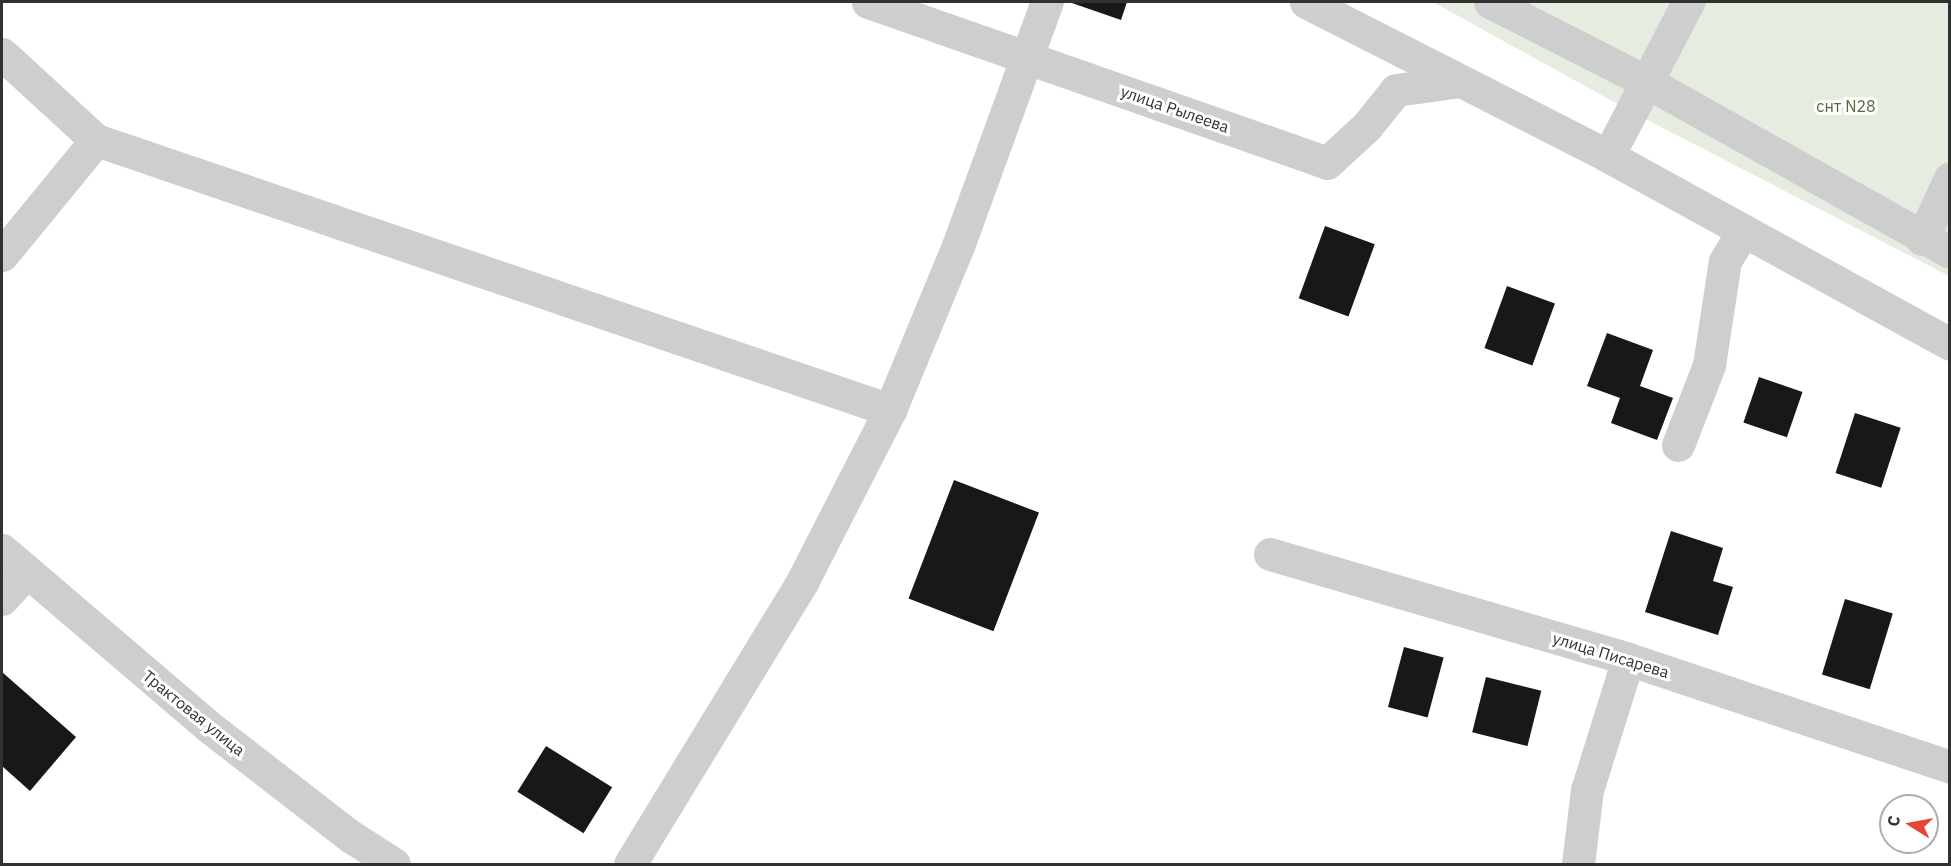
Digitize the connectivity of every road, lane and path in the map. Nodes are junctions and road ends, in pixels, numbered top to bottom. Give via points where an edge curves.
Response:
1 (868, 2) edge
2 (1047, 2) edge
3 (1306, 2) edge
4 (1490, 2) edge
5 (1688, 2) edge
6 (2, 54) edge
7 (1027, 57) junction
8 (1460, 81) junction
9 (1647, 82) junction
10 (96, 140) junction
11 (1608, 156) junction
12 (1950, 178) edge
13 (1742, 233) junction
14 (1936, 246) edge
15 (2, 255) edge
16 (1950, 344) edge
17 (890, 410) junction
18 (1678, 446) dead end
19 (2, 550) edge
20 (1270, 554) dead end
21 (26, 572) junction
22 (2, 599) edge
23 (1628, 659) junction
24 (1950, 767) edge
25 (394, 864) edge
26 (630, 864) edge
27 (1578, 864) edge

1 - 7 street, улица Рылеева
2 - 7 street
3 - 8 street
4 - 9 street
5 - 9 street
6 - 10 street
7 - 8 street, улица Рылеева via 1327,163 1367,126 1396,90
7 - 17 street via 958,246
8 - 11 street
9 - 11 street
9 - 14 street
10 - 15 street
10 - 17 street
11 - 13 street
12 - 14 street
13 - 16 street
13 - 18 street via 1725,261 1709,365
17 - 26 street via 802,582
19 - 21 street, Трактовая улица
20 - 23 street, улица Писарева
21 - 22 street
21 - 25 street, Трактовая улица via 208,726 350,836
23 - 24 street, улица Писарева
23 - 27 street via 1587,790

